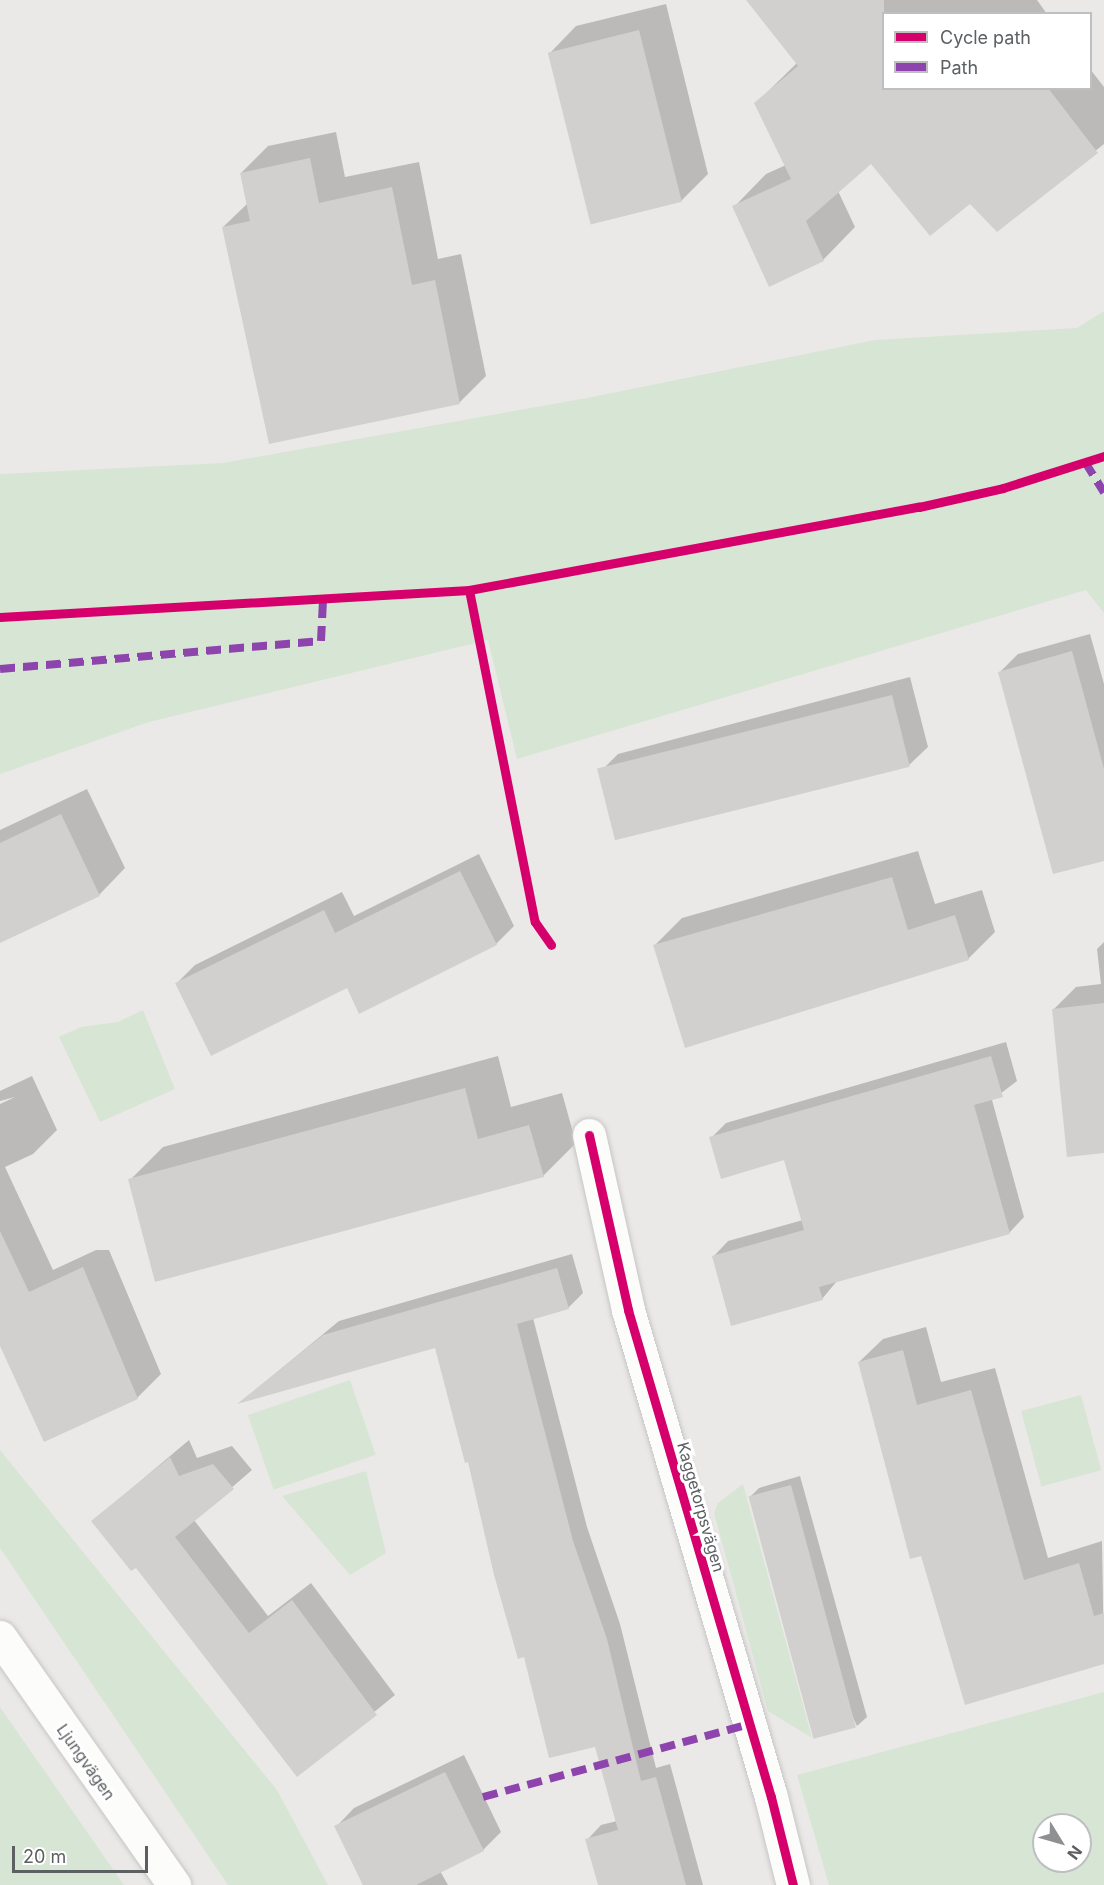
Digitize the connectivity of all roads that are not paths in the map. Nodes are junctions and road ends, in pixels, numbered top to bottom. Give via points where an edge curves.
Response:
1 (588, 1135) dead end
2 (0, 1637) edge
3 (174, 1885) edge
4 (793, 1885) edge

1 - 4 street, Kaggetorpsvägen via 628,1310 771,1797
2 - 3 street, Ljungvägen

